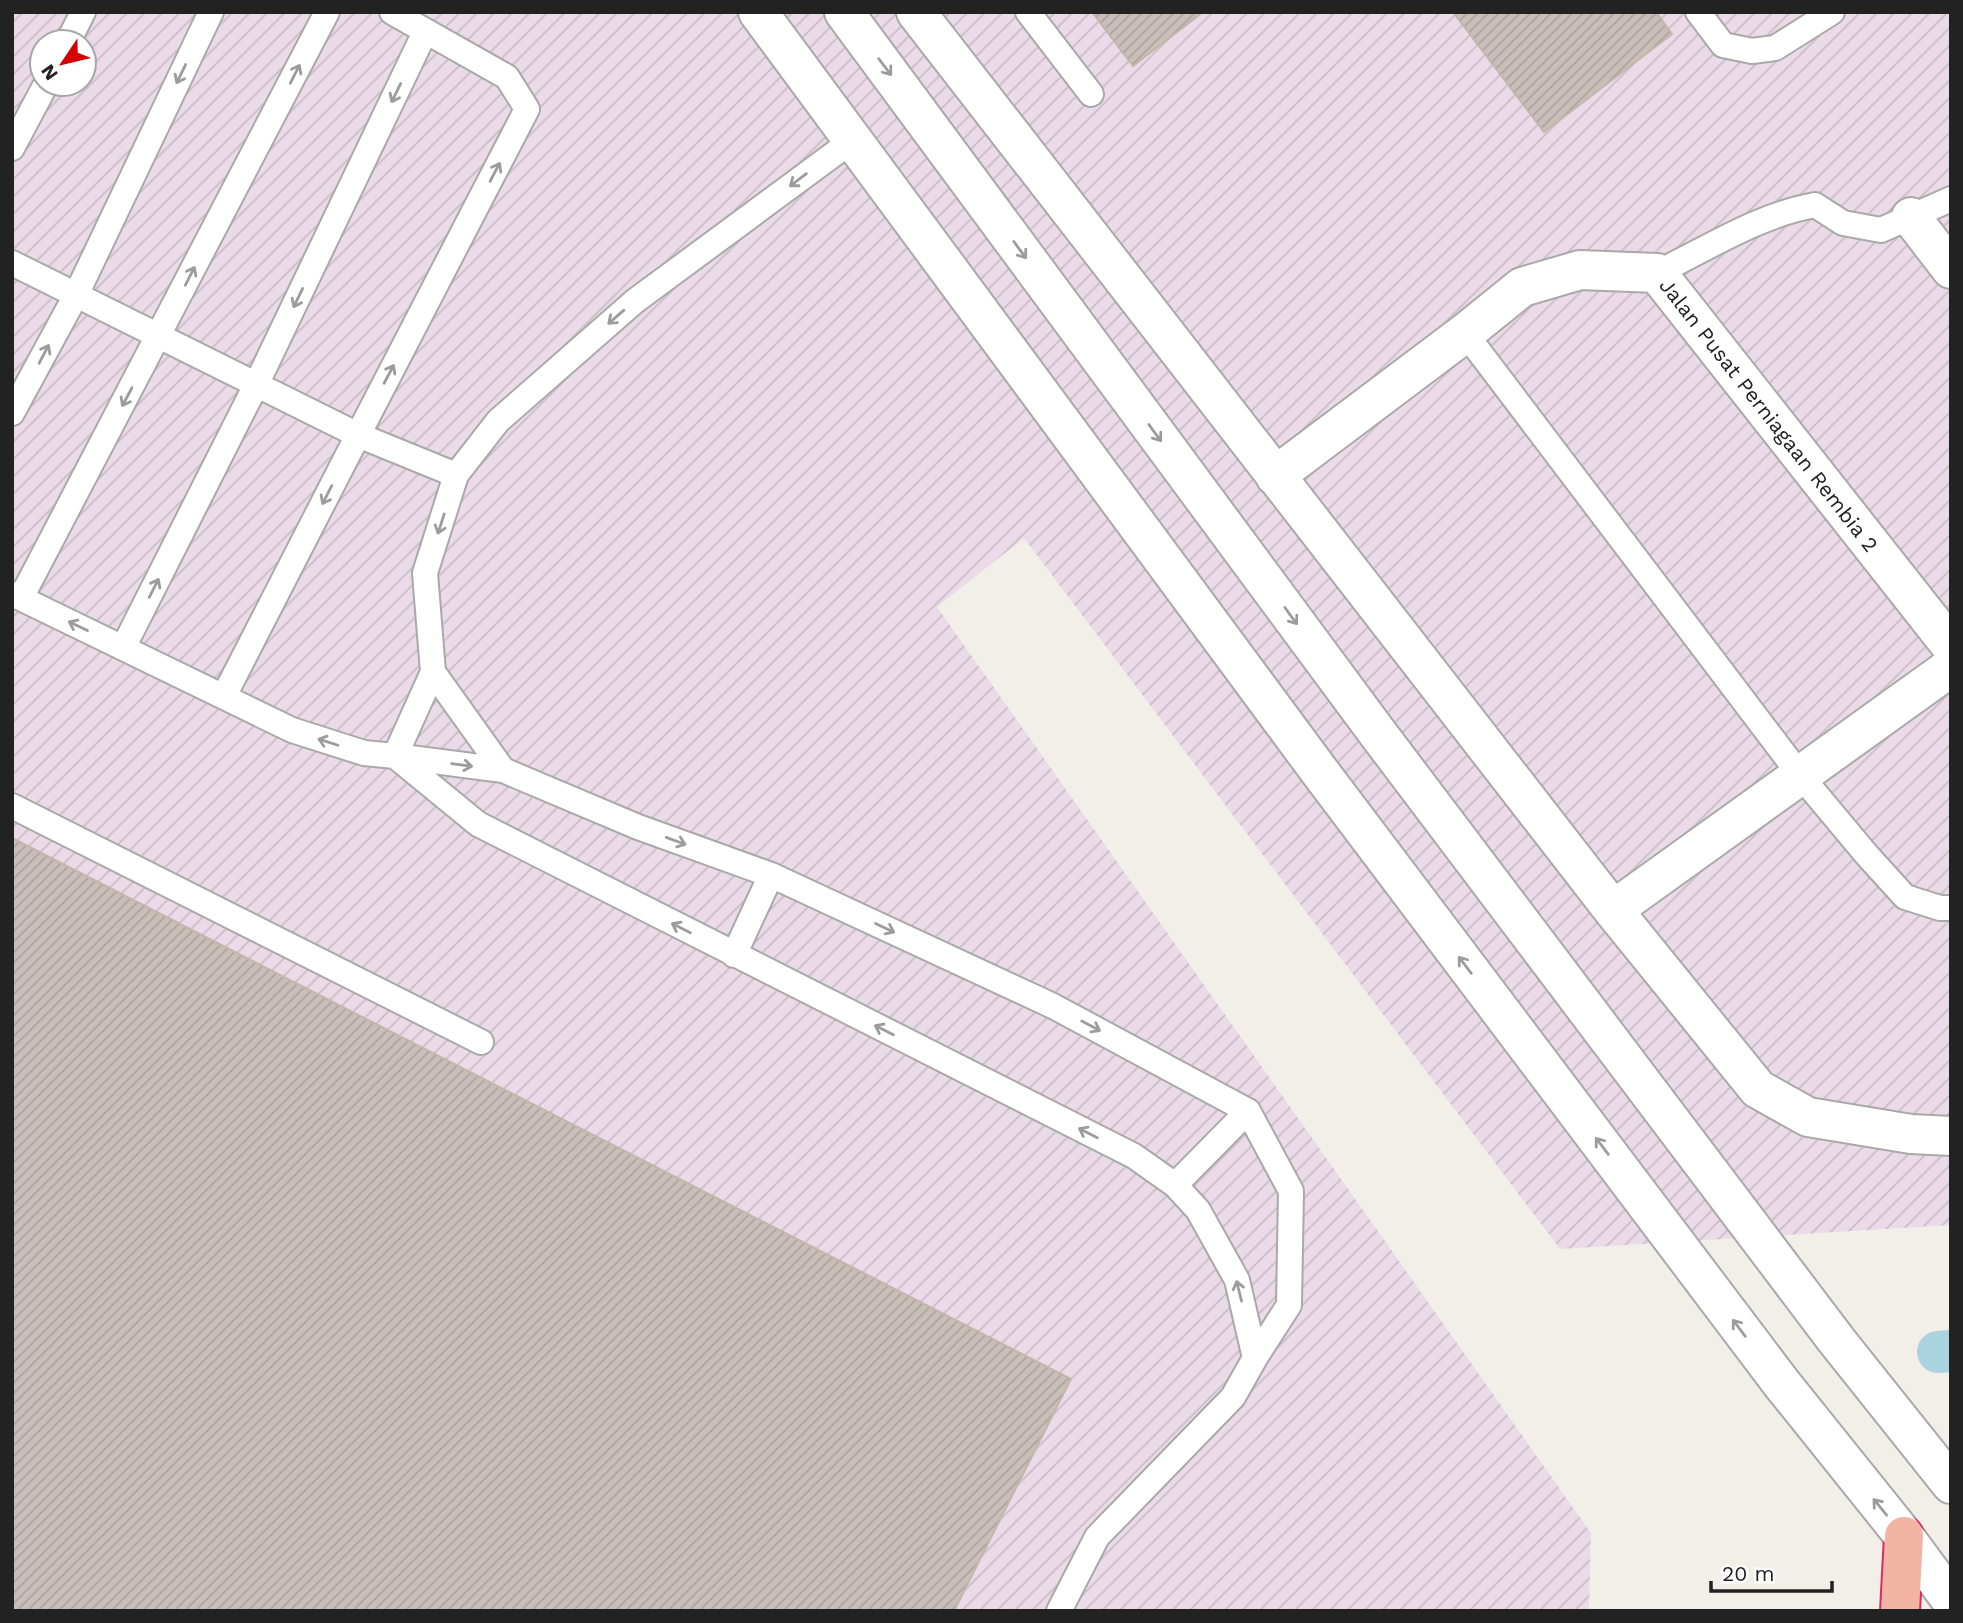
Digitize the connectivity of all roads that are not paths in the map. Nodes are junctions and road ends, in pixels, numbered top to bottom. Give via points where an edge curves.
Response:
1 (83, 12) edge
2 (211, 12) edge
3 (327, 12) edge
4 (392, 12) edge
5 (758, 12) edge
6 (844, 12) edge
7 (916, 12) edge
8 (1028, 12) edge
9 (1698, 12) edge
10 (1832, 12) edge
11 (75, 28) edge
12 (425, 32) junction
13 (1091, 94) dead end
14 (39, 98) edge
15 (853, 140) junction
16 (12, 148) edge
17 (1951, 199) edge
18 (1911, 217) junction
19 (12, 263) edge
20 (1951, 270) edge
21 (1657, 273) junction
22 (76, 295) junction
23 (1465, 333) junction
24 (159, 337) junction
25 (257, 385) junction
26 (12, 413) edge
27 (358, 435) junction
28 (456, 475) junction
29 (1275, 476) junction
30 (17, 596) edge
31 (1951, 646) edge
32 (123, 648) junction
33 (1951, 667) edge
34 (432, 671) junction
35 (224, 696) junction
36 (395, 756) junction
37 (503, 770) junction
38 (1800, 775) junction
39 (12, 806) edge
40 (771, 876) junction
41 (1951, 908) edge
42 (1613, 910) junction
43 (734, 955) junction
44 (481, 1042) dead end
45 (1248, 1111) junction
46 (1951, 1136) edge
47 (1175, 1185) junction
48 (1255, 1357) junction
49 (1951, 1484) edge
50 (1905, 1536) junction
51 (1951, 1600) edge
52 (1059, 1611) edge
53 (1900, 1611) edge

1 - 11 lane
2 -> 22 lane
24 -> 3 lane
4 - 12 lane
5 - 15 street
6 -> 49 street via 1384,742 1837,1341
7 - 29 street
8 - 13 lane
9 - 10 lane via 1723,45 1752,51 1775,48
12 -> 25 lane
27 -> 12 lane via 527,110 507,77
14 - 16 lane
15 -> 28 lane via 635,301 498,421
50 -> 15 street via 1782,1384 1396,872
17 - 18 lane
18 - 20 street
18 - 21 lane via 1881,230 1843,223 1815,205 1796,208
19 - 22 lane
21 - 23 street, Jalan Pusat Perniagaan Rembia 2 via 1580,270 1522,287
21 - 31 street, Jalan Pusat Perniagaan Rembia 2
22 - 24 lane
26 -> 22 lane
23 - 29 street, Jalan Pusat Perniagaan Rembia 2
23 - 38 lane
24 - 25 lane
24 -> 30 lane
25 - 27 lane
32 -> 25 lane
27 - 28 lane
27 -> 35 lane
28 -> 34 lane via 425,573
29 - 42 street
32 -> 30 lane
32 - 35 lane
33 - 38 street
34 - 36 lane
34 - 37 lane
36 -> 35 lane via 364,754 292,730
36 -> 37 lane
43 -> 36 lane via 478,824
37 -> 40 lane
38 - 41 lane via 1905,897
38 - 42 street
39 - 44 lane
40 - 43 lane
40 -> 45 lane via 1053,1006
42 - 46 street via 1758,1089 1808,1117
47 -> 43 lane via 1134,1156
45 - 47 lane
45 - 48 lane via 1291,1191 1289,1305
48 -> 47 lane via 1237,1280 1198,1210
48 - 52 lane via 1233,1397 1097,1537
50 - 51 street
50 - 53 highway

